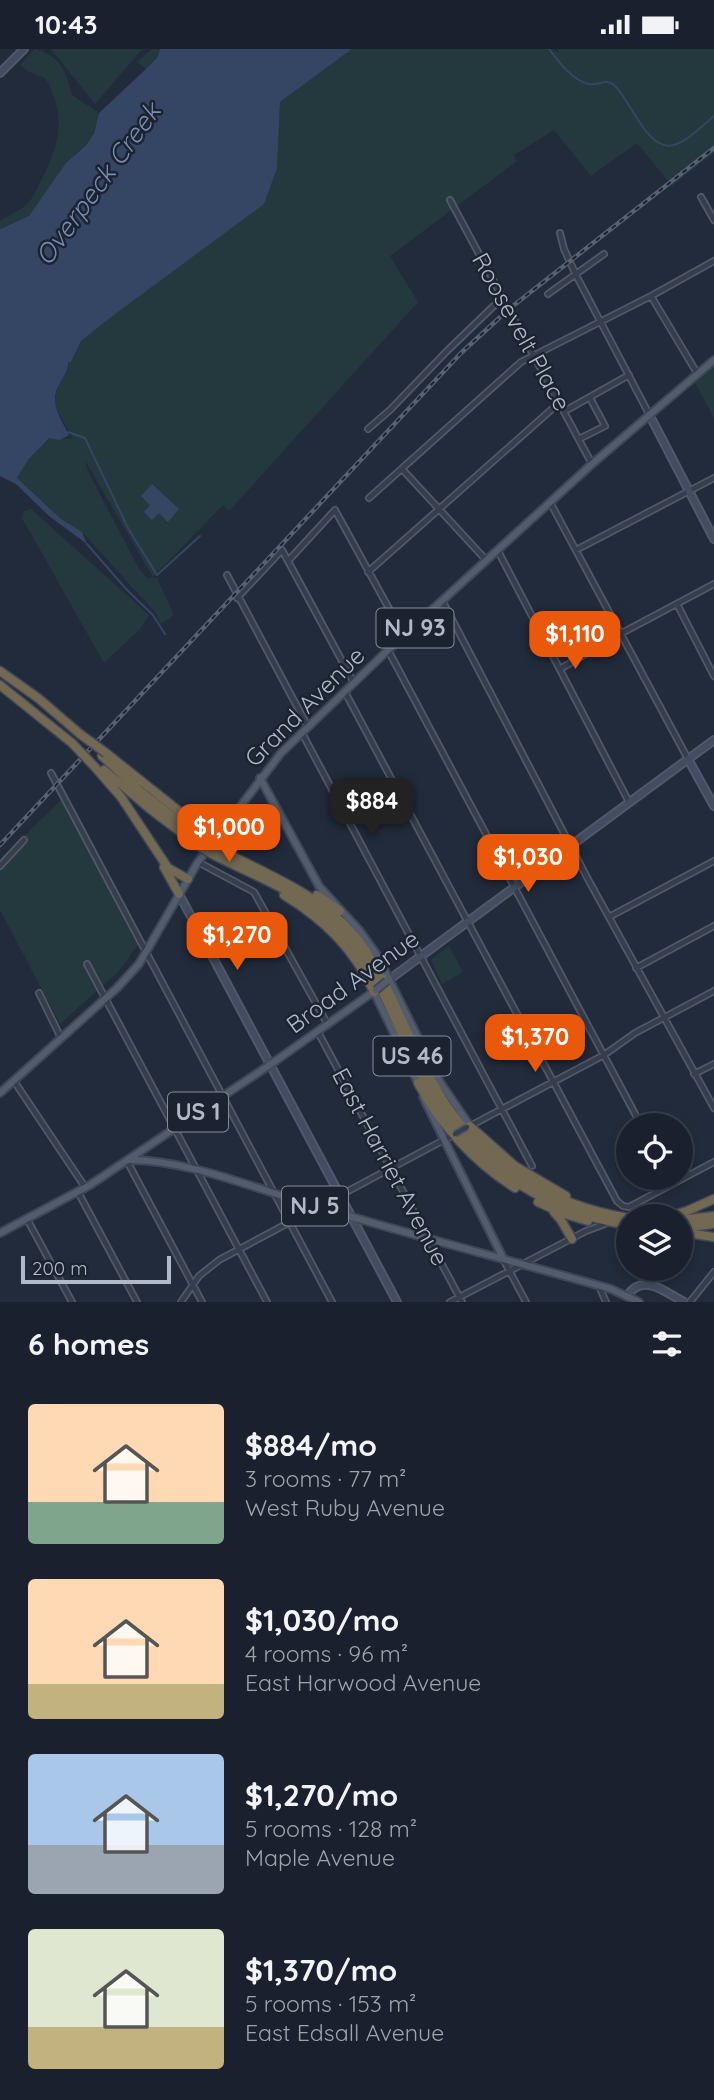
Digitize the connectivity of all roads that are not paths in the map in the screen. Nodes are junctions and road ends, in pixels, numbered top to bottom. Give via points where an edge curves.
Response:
1 (24, 49) edge
2 (0, 73) edge
3 (701, 197) dead end
4 (450, 201) dead end
5 (714, 220) edge
6 (560, 233) dead end
7 (604, 254) dead end
8 (714, 261) edge
9 (576, 275) junction
10 (548, 294) dead end
11 (651, 296) junction
12 (503, 297) junction
13 (601, 322) junction
14 (534, 354) junction
15 (714, 360) edge
16 (697, 373) junction
17 (629, 375) junction
18 (590, 397) junction
19 (560, 402) junction
20 (565, 411) junction
21 (649, 414) junction
22 (368, 429) dead end
23 (579, 439) junction
24 (592, 464) junction
25 (401, 468) junction
26 (714, 478) edge
27 (689, 491) junction
28 (369, 498) dead end
29 (551, 504) junction
30 (440, 511) junction
31 (714, 539) edge
32 (576, 550) junction
33 (498, 551) junction
34 (288, 561) junction
35 (487, 561) junction
36 (368, 572) junction
37 (227, 575) dead end
38 (714, 584) edge
39 (237, 598) junction
40 (443, 602) junction
41 (677, 604) junction
42 (620, 634) junction
43 (404, 637) junction
44 (388, 650) junction
45 (560, 670) junction
46 (0, 671) edge
47 (714, 676) edge
48 (354, 683) junction
49 (0, 685) edge
50 (345, 692) junction
51 (308, 727) junction
52 (302, 732) junction
53 (714, 740) edge
54 (688, 759) junction
55 (100, 760) junction
56 (51, 773) dead end
57 (260, 778) junction
58 (711, 795) edge
59 (630, 803) junction
60 (714, 806) edge
61 (227, 822) junction
62 (195, 823) junction
63 (24, 839) dead end
64 (151, 839) junction
65 (571, 845) junction
66 (214, 847) junction
67 (714, 861) edge
68 (198, 862) junction
69 (0, 866) edge
70 (258, 873) junction
71 (188, 879) junction
72 (515, 887) junction
73 (180, 894) junction
74 (340, 911) junction
75 (609, 917) junction
76 (468, 921) junction
77 (714, 926) edge
78 (147, 954) junction
79 (422, 956) junction
80 (87, 964) dead end
81 (636, 968) junction
82 (389, 980) junction
83 (375, 991) junction
84 (714, 991) edge
85 (39, 993) dead end
86 (105, 999) junction
87 (664, 1018) junction
88 (328, 1025) junction
89 (318, 1032) junction
90 (61, 1038) junction
91 (604, 1055) junction
92 (714, 1063) edge
93 (271, 1064) junction
94 (694, 1074) junction
95 (14, 1081) junction
96 (553, 1081) junction
97 (418, 1083) junction
98 (0, 1093) edge
99 (223, 1096) junction
100 (714, 1108) edge
101 (503, 1109) junction
102 (635, 1113) edge
103 (174, 1127) junction
104 (469, 1127) junction
105 (454, 1134) junction
106 (444, 1140) junction
107 (127, 1160) junction
108 (714, 1162) edge
109 (533, 1166) joint
110 (390, 1169) junction
111 (197, 1171) junction
112 (525, 1173) junction
113 (693, 1173) edge
114 (85, 1187) junction
115 (662, 1190) edge
116 (78, 1192) junction
117 (275, 1194) junction
118 (340, 1195) junction
119 (714, 1199) edge
120 (543, 1204) junction
121 (317, 1207) junction
122 (693, 1208) edge
123 (596, 1211) junction
124 (616, 1215) edge
125 (714, 1216) edge
126 (351, 1217) junction
127 (27, 1219) junction
128 (693, 1219) edge
129 (289, 1222) junction
130 (608, 1223) junction
131 (616, 1224) edge
132 (714, 1224) edge
133 (693, 1228) edge
134 (0, 1233) edge
135 (693, 1233) edge
136 (428, 1237) junction
137 (714, 1237) edge
138 (572, 1239) junction
139 (239, 1249) junction
140 (503, 1258) junction
141 (523, 1264) junction
142 (509, 1271) junction
143 (714, 1272) edge
144 (192, 1283) junction
145 (598, 1286) junction
146 (627, 1296) junction
147 (461, 1299) edge
148 (72, 1302) edge
149 (137, 1302) edge
150 (181, 1302) edge
151 (202, 1302) edge
152 (267, 1302) edge
153 (332, 1302) edge
154 (397, 1302) edge
155 (450, 1302) edge
156 (526, 1302) edge
157 (606, 1302) edge
158 (639, 1302) edge
159 (684, 1302) edge
160 (690, 1302) edge

1 - 2 street
3 - 5 street
4 - 12 street, Roosevelt Place
6 - 9 street
7 - 9 street
8 - 11 street
9 - 10 street
9 - 13 street
11 - 13 street
11 - 16 street
12 - 14 street, Roosevelt Place
12 - 22 street
13 - 14 street
13 - 17 street
14 - 19 street, Roosevelt Place
14 - 25 street
15 - 16 main road, Grand Avenue / NJ 93
16 - 21 main road, Grand Avenue / NJ 93
17 - 18 street
17 - 21 street
18 - 20 street
18 - 23 street via 606,426
19 - 20 street, Roosevelt Place
19 - 30 street
20 - 23 street, Roosevelt Place
21 - 24 main road, Grand Avenue / NJ 93
21 - 27 street
23 - 24 street, Roosevelt Place
24 - 29 main road, Grand Avenue / NJ 93
25 - 28 street
25 - 30 street
26 - 27 street
27 - 31 street
27 - 32 street
29 - 32 street
29 - 33 main road, Grand Avenue / NJ 93
30 - 35 street
30 - 36 street
32 - 42 street
33 - 35 main road, Grand Avenue / NJ 93
33 - 45 street
34 - 36 street via 335,510
34 - 39 street via 282,550
34 - 48 street
35 - 40 main road, Grand Avenue / NJ 93
36 - 43 street
37 - 39 street
38 - 41 street
39 - 51 street
40 - 43 main road, Grand Avenue / NJ 93
40 - 65 street
41 - 42 street
41 - 47 street
42 - 45 street
42 - 54 street
43 - 44 main road, Grand Avenue / NJ 93
44 - 48 main road, Grand Avenue / NJ 93
44 - 72 street
45 - 59 street
46 - 55 highway, bridge via 80,734
48 - 50 main road, Grand Avenue / NJ 93
49 - 55 highway, bridge
50 - 51 main road, Grand Avenue / NJ 93
50 - 76 street
51 - 52 main road, Grand Avenue / NJ 93
52 - 57 main road, Grand Avenue / NJ 93
52 - 79 street
53 - 54 street, Broad Avenue
54 - 58 street
54 - 59 street, Broad Avenue
55 - 62 highway
55 - 64 highway
55 - 66 highway, US 46, bridge
55 - 66 highway, US 46, bridge via 149,809 199,846
56 - 78 street
57 - 61 main road, Grand Avenue / NJ 93
57 - 74 main road via 319,886
58 - 60 street
59 - 65 street, Broad Avenue
61 - 62 highway via 210,827
61 - 66 main road, Grand Avenue / NJ 93
62 - 66 highway
63 - 69 street
64 - 71 highway via 169,870
64 - 73 highway
65 - 72 street, Broad Avenue
65 - 75 street
66 - 68 main road, Grand Avenue / NJ 93
66 - 70 highway, US 46
67 - 75 street
68 - 71 main road, Grand Avenue / NJ 93
68 - 88 street via 255,894
70 - 74 highway via 306,889
70 - 83 highway via 334,931
70 - 123 highway, US 46 via 320,904 359,941 435,1087 478,1144 528,1183
70 - 130 highway, US 46 via 313,906 353,943 432,1095 478,1152 537,1195
71 - 73 main road, Grand Avenue / NJ 93
72 - 76 street, Broad Avenue
72 - 91 street
73 - 78 main road, Grand Avenue / NJ 93
73 - 93 street
74 - 82 main road via 368,941
75 - 81 street
76 - 79 street, Broad Avenue
76 - 96 street
77 - 81 street
78 - 86 main road, Grand Avenue / NJ 93
78 - 99 street
79 - 82 street, Broad Avenue
79 - 101 street
80 - 86 street
81 - 87 street
82 - 83 main road, Broad Avenue / US 1, bridge
82 - 104 main road via 440,1082
83 - 88 main road, Broad Avenue / US 1
83 - 97 main road
84 - 87 street
85 - 90 street
86 - 90 main road, Grand Avenue / NJ 93
86 - 103 street
87 - 91 street
87 - 94 street
88 - 89 main road, Broad Avenue / US 1
89 - 93 main road, Broad Avenue / US 1
89 - 110 street, East Harriet Avenue
90 - 95 main road, Grand Avenue / NJ 93
91 - 96 street
91 - 102 street
92 - 94 street
93 - 99 main road, Broad Avenue / US 1
93 - 118 street
94 - 100 street
95 - 98 main road, Grand Avenue / NJ 93
95 - 114 street
96 - 101 street
96 - 115 street via 617,1201 629,1207
97 - 105 highway
97 - 106 main road
99 - 103 main road, Broad Avenue / US 1
99 - 117 street
101 - 104 street
101 - 109 street
103 - 107 main road, Broad Avenue / US 1
103 - 111 street
104 - 105 street, bridge
104 - 112 highway
105 - 106 street
105 - 120 highway via 494,1175
106 - 110 street
106 - 140 main road
107 - 111 main road, NJ 5 via 163,1162
107 - 114 main road, Broad Avenue / US 1
107 - 144 street
108 - 113 street
109 - 112 highway
110 - 118 street
110 - 136 street, East Harriet Avenue
111 - 117 main road, NJ 5
111 - 139 street
112 - 123 highway
114 - 116 main road, Broad Avenue / US 1
116 - 127 main road, Broad Avenue / US 1
116 - 149 street
117 - 121 main road, NJ 5
117 - 129 street
118 - 121 street
118 - 126 street
119 - 122 highway
120 - 130 highway
120 - 138 highway via 559,1217
121 - 126 main road, NJ 5
121 - 129 street
123 - 124 highway
125 - 128 highway
126 - 136 main road, NJ 5
126 - 154 street
127 - 134 main road, Broad Avenue / US 1
127 - 148 street
129 - 139 street
129 - 153 street
130 - 131 highway
130 - 138 street
132 - 133 highway
135 - 137 highway
136 - 140 main road, NJ 5
136 - 147 street, East Harriet Avenue
138 - 141 street
139 - 144 street
139 - 152 street
140 - 141 main road, NJ 5
140 - 142 street
141 - 142 street
141 - 145 main road, NJ 5
142 - 147 street
142 - 156 street
143 - 160 street
144 - 150 street
144 - 151 street
145 - 146 main road, NJ 5
145 - 157 street
146 - 158 main road, NJ 5
146 - 159 street via 634,1286 646,1283
147 - 155 street

